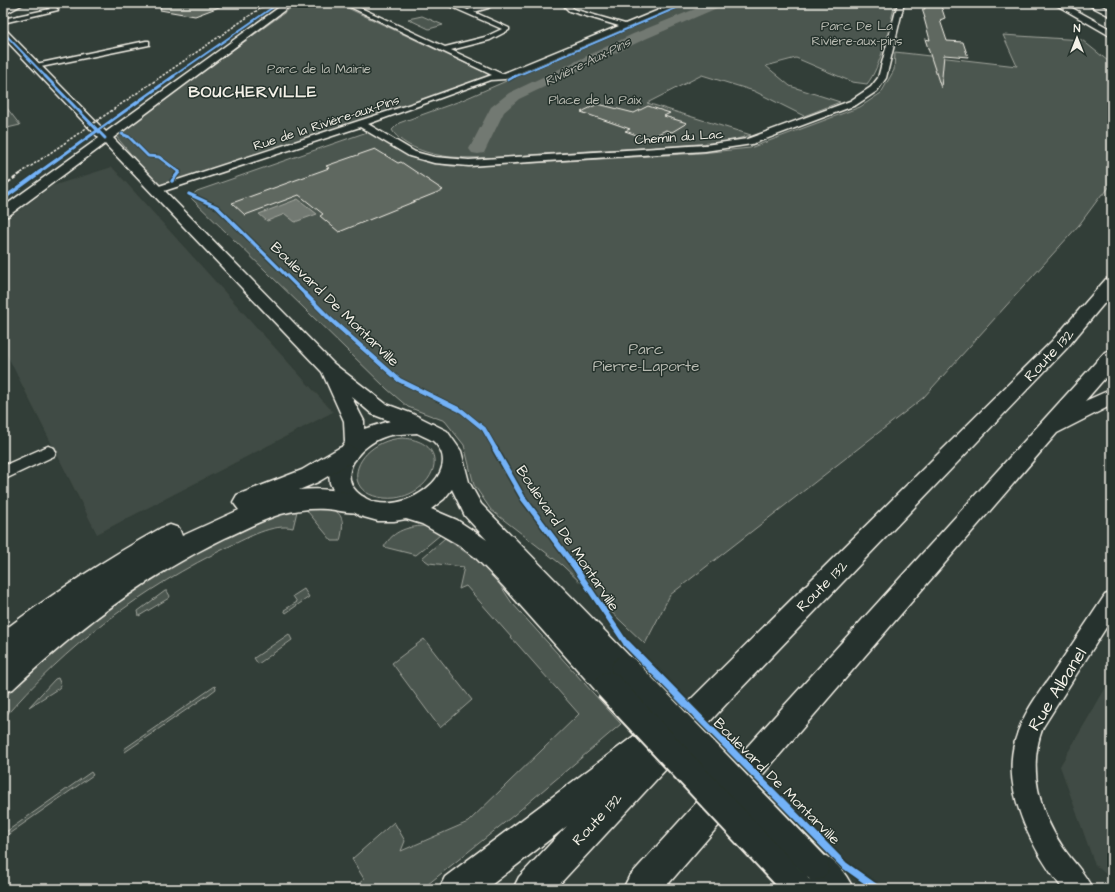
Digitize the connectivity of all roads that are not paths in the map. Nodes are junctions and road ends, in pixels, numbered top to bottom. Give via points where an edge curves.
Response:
1 (21, 3) edge
2 (48, 3) edge
3 (290, 3) edge
4 (345, 3) edge
5 (446, 3) edge
6 (492, 3) edge
7 (568, 3) edge
8 (682, 3) edge
9 (901, 3) edge
10 (1057, 3) edge
11 (1089, 3) edge
12 (468, 12) junction
13 (3, 13) edge
14 (1112, 14) edge
15 (3, 21) edge
16 (625, 26) junction
17 (3, 32) edge
18 (1112, 34) edge
19 (146, 43) dead end
20 (444, 50) junction
21 (36, 66) junction
22 (502, 77) junction
23 (393, 120) junction
24 (366, 126) junction
25 (105, 138) junction
26 (337, 139) junction
27 (388, 140) junction
28 (128, 160) junction
29 (62, 169) junction
30 (160, 194) junction
31 (3, 213) edge
32 (1112, 283) edge
33 (1112, 357) edge
34 (328, 368) junction
35 (1112, 396) edge
36 (423, 427) junction
37 (1047, 430) junction
38 (351, 450) junction
39 (48, 452) dead end
40 (453, 463) junction
41 (3, 472) edge
42 (356, 504) junction
43 (406, 510) junction
44 (1112, 601) edge
45 (3, 648) edge
46 (617, 678) junction
47 (3, 679) edge
48 (719, 691) junction
49 (685, 839) junction
50 (804, 881) edge
51 (457, 889) edge
52 (531, 889) edge
53 (641, 889) edge
54 (658, 889) edge
55 (837, 889) edge
56 (1079, 889) edge

1 - 13 street
2 - 15 street via 55,10
3 - 25 street
4 - 20 street
5 - 12 street
6 - 12 street
7 - 16 street via 571,10
8 - 16 street, Rue de la Rivière-aux-Pins
9 - 27 street, Chemin du Lac via 886,68 874,89 843,107 743,143 705,148 469,163 422,157
10 - 18 highway
11 - 14 highway
12 - 20 street via 507,28 482,40
16 - 22 street, Rue de la Rivière-aux-Pins
17 - 21 street
19 - 21 street
20 - 22 street
21 - 25 street
22 - 23 street, Rue de la Rivière-aux-Pins via 493,83
22 - 24 street, Rue de la Rivière-aux-Pins via 489,78
23 - 24 street, Rue de la Rivière-aux-Pins
23 - 27 street via 384,132
24 - 26 street, Rue de la Rivière-aux-Pins
24 - 27 street, Chemin du Lac
24 - 30 street, Rue de la Rivière-aux-Pins
25 - 28 street
25 - 29 street
26 - 27 street, Chemin du Lac via 358,135
26 - 30 street, Rue de la Rivière-aux-Pins
28 - 29 street via 103,157 80,161
28 - 30 street
29 - 31 street
30 - 34 street
32 - 48 highway, Route 132 via 1060,345
33 - 37 highway
34 - 36 street via 378,408
34 - 38 street via 352,415 355,427
35 - 37 highway
36 - 38 street via 406,426 383,430 369,435
36 - 40 street via 435,432 444,440 451,451
37 - 49 highway
38 - 42 street via 341,469 341,485 346,496
38 - 45 highway via 310,476 204,519 138,554 82,589
39 - 41 street
40 - 43 street via 446,481 436,493 423,503
40 - 46 street via 464,494 482,520 523,561
42 - 43 street via 369,510 384,512
42 - 47 highway via 320,499 298,500 249,516 198,538 150,564 103,596 48,638
43 - 46 street via 452,527 489,555
44 - 56 street, Rue Albanel via 1034,720 1024,750 1026,790 1036,820 1053,852
46 - 50 street, bridge
48 - 51 highway
48 - 52 highway, Route 132
49 - 53 highway
49 - 54 highway
50 - 55 street

